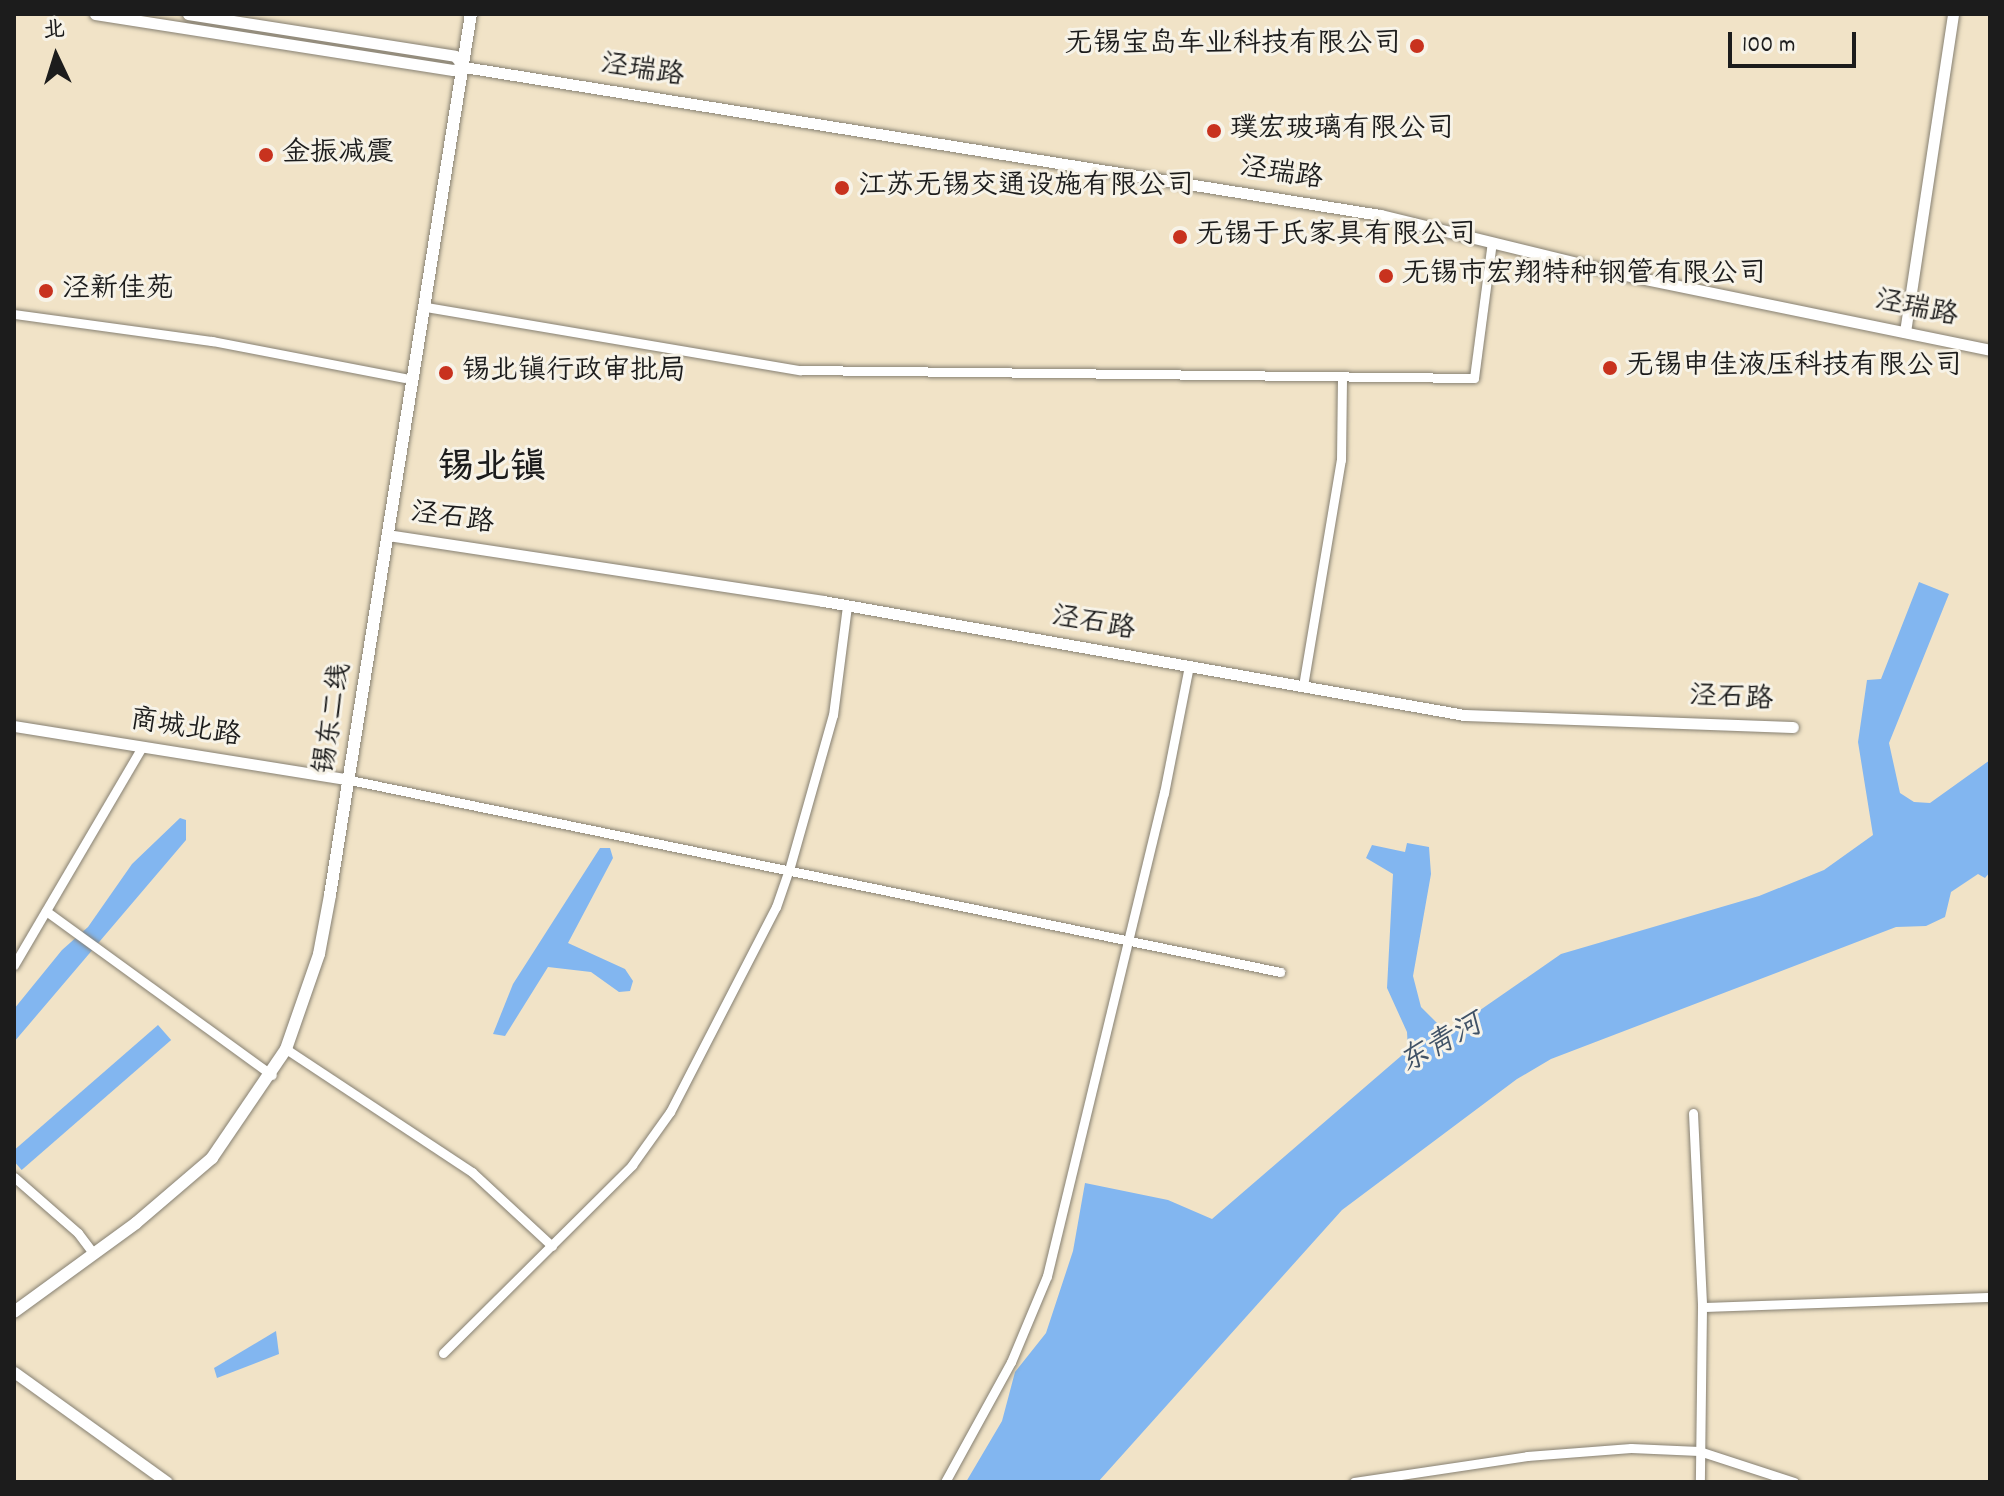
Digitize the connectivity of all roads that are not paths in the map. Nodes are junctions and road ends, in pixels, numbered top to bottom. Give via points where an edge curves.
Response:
1 (95, 14) edge
2 (188, 14) edge
3 (471, 14) edge
4 (1953, 14) edge
5 (464, 67) junction
6 (1492, 242) junction
7 (426, 307) junction
8 (14, 314) edge
9 (1905, 332) junction
10 (1990, 350) edge
11 (1342, 377) junction
12 (404, 378) dead end
13 (387, 535) junction
14 (847, 605) junction
15 (1189, 666) junction
16 (1303, 686) junction
17 (14, 726) edge
18 (1793, 727) dead end
19 (142, 747) junction
20 (350, 780) junction
21 (789, 870) junction
22 (46, 911) junction
23 (1128, 938) junction
24 (14, 965) edge
25 (1280, 972) dead end
26 (286, 1049) junction
27 (272, 1075) junction
28 (1693, 1113) dead end
29 (14, 1177) edge
30 (552, 1246) junction
31 (94, 1254) junction
32 (1990, 1297) edge
33 (1702, 1307) junction
34 (14, 1312) edge
35 (443, 1353) dead end
36 (14, 1372) edge
37 (1699, 1451) junction
38 (167, 1482) edge
39 (945, 1482) edge
40 (1354, 1482) edge
41 (1700, 1482) edge
42 (1794, 1482) edge

1 - 5 street, 泾瑞路 via 453,70
2 - 5 street, 泾瑞路 via 455,56
3 - 5 main road, 锡东二线
4 - 9 street
5 - 6 street, 泾瑞路 via 1380,215
5 - 7 main road, 锡东二线
6 - 9 street, 泾瑞路
6 - 11 street via 1474,378
7 - 11 street via 800,370
7 - 13 main road, 锡东二线
8 - 12 street via 212,341
9 - 10 street, 泾瑞路
11 - 16 street via 1341,460
13 - 14 street, 泾石路
13 - 20 main road, 锡东二线
14 - 15 street, 泾石路
14 - 21 street via 833,715
15 - 16 street, 泾石路
15 - 23 street
16 - 18 street, 泾石路 via 1464,715
17 - 19 street, 商城北路
19 - 20 street, 商城北路
19 - 22 street
20 - 21 street
20 - 26 main road, 锡东二线 via 319,954
21 - 23 street
21 - 30 street via 776,907 670,1112 632,1165
22 - 24 street
22 - 27 street
23 - 25 street
23 - 39 street via 1047,1276 1011,1362
26 - 27 main road, 锡东二线
26 - 30 street via 472,1172
27 - 31 main road, 锡东二线 via 212,1158
28 - 33 street
29 - 31 street via 78,1233
30 - 35 street
31 - 34 main road, 锡东二线
32 - 33 street
33 - 37 street
36 - 38 street
37 - 40 street via 1631,1448 1527,1456
37 - 41 street
37 - 42 street

